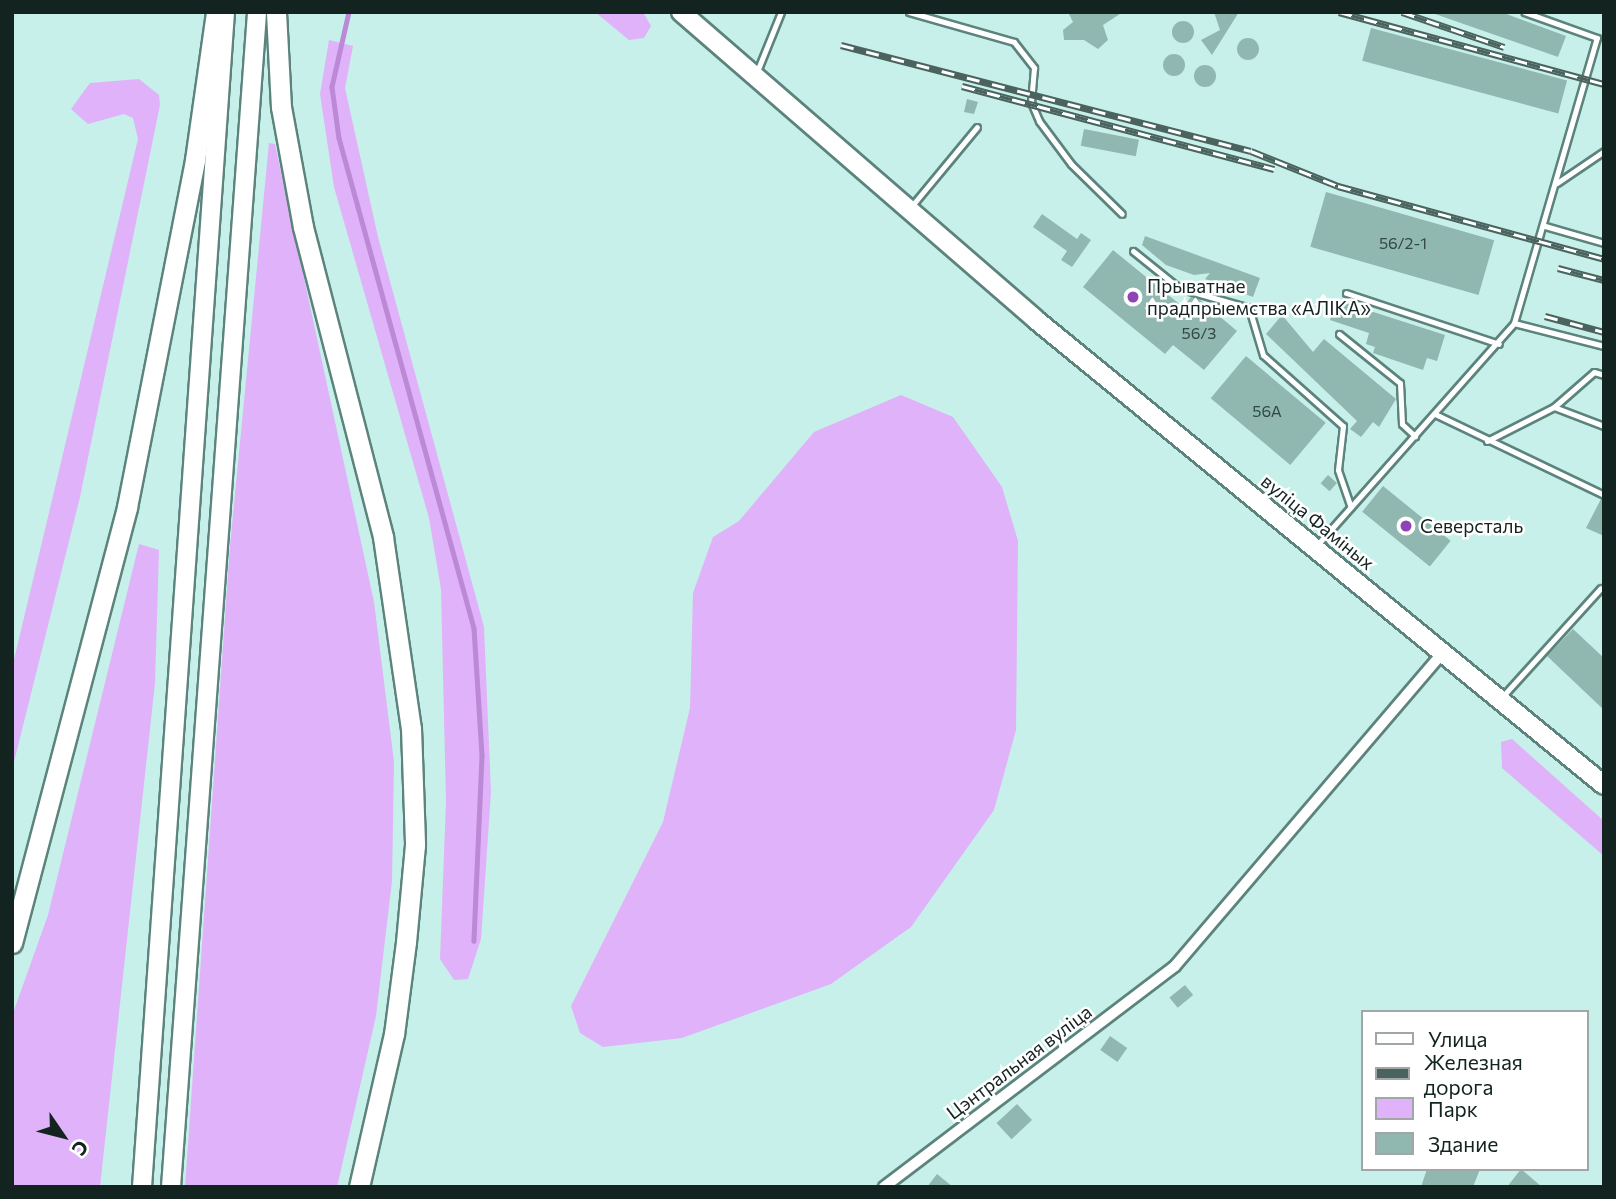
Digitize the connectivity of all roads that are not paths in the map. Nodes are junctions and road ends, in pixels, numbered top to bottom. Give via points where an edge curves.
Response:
1 (216, 12) edge
2 (225, 12) edge
3 (257, 12) edge
4 (275, 12) edge
5 (681, 12) edge
6 (781, 12) edge
7 (909, 12) edge
8 (1524, 12) edge
9 (754, 77) junction
10 (977, 127) dead end
11 (1604, 151) edge
12 (1557, 183) junction
13 (907, 211) junction
14 (1122, 214) dead end
15 (1545, 226) junction
16 (1604, 243) edge
17 (1133, 251) dead end
18 (1346, 293) dead end
19 (1514, 323) junction
20 (1339, 334) dead end
21 (1499, 344) junction
22 (1604, 346) edge
23 (1604, 375) edge
24 (1554, 407) junction
25 (1435, 414) junction
26 (1604, 426) edge
27 (1415, 436) junction
28 (1487, 441) junction
29 (1604, 495) edge
30 (1350, 507) junction
31 (1315, 547) junction
32 (1601, 588) dead end
33 (1443, 652) junction
34 (1500, 700) junction
35 (1604, 785) edge
36 (12, 943) edge
37 (142, 1187) edge
38 (171, 1187) edge
39 (359, 1187) edge
40 (884, 1187) edge

1 - 36 highway via 195,160 127,507
2 - 37 main road
3 - 38 main road
4 - 39 highway via 281,107 303,227 383,537 411,729 415,845 406,942 394,1034
5 - 9 main road, вуліца Фаміных
6 - 9 lane
7 - 14 lane via 1014,42 1034,68 1031,102 1039,121 1071,164
8 - 12 lane via 1597,38
9 - 13 main road, вуліца Фаміных
10 - 13 lane
11 - 12 lane
12 - 15 lane
13 - 31 main road, вуліца Фаміных
15 - 16 lane
15 - 19 lane
17 - 30 lane via 1179,288 1249,307 1263,355 1343,426 1338,470
18 - 21 lane
19 - 21 lane
19 - 22 lane
20 - 27 lane via 1400,383 1402,424
21 - 25 lane
23 - 24 lane via 1594,372
24 - 26 lane
24 - 28 lane
25 - 27 lane
25 - 28 lane
27 - 30 lane
28 - 29 lane
30 - 31 lane
31 - 33 main road, вуліца Фаміных
32 - 34 lane
33 - 34 main road, вуліца Фаміных
33 - 40 street, Цэнтральная вуліца via 1175,966
34 - 35 main road, вуліца Фаміных

